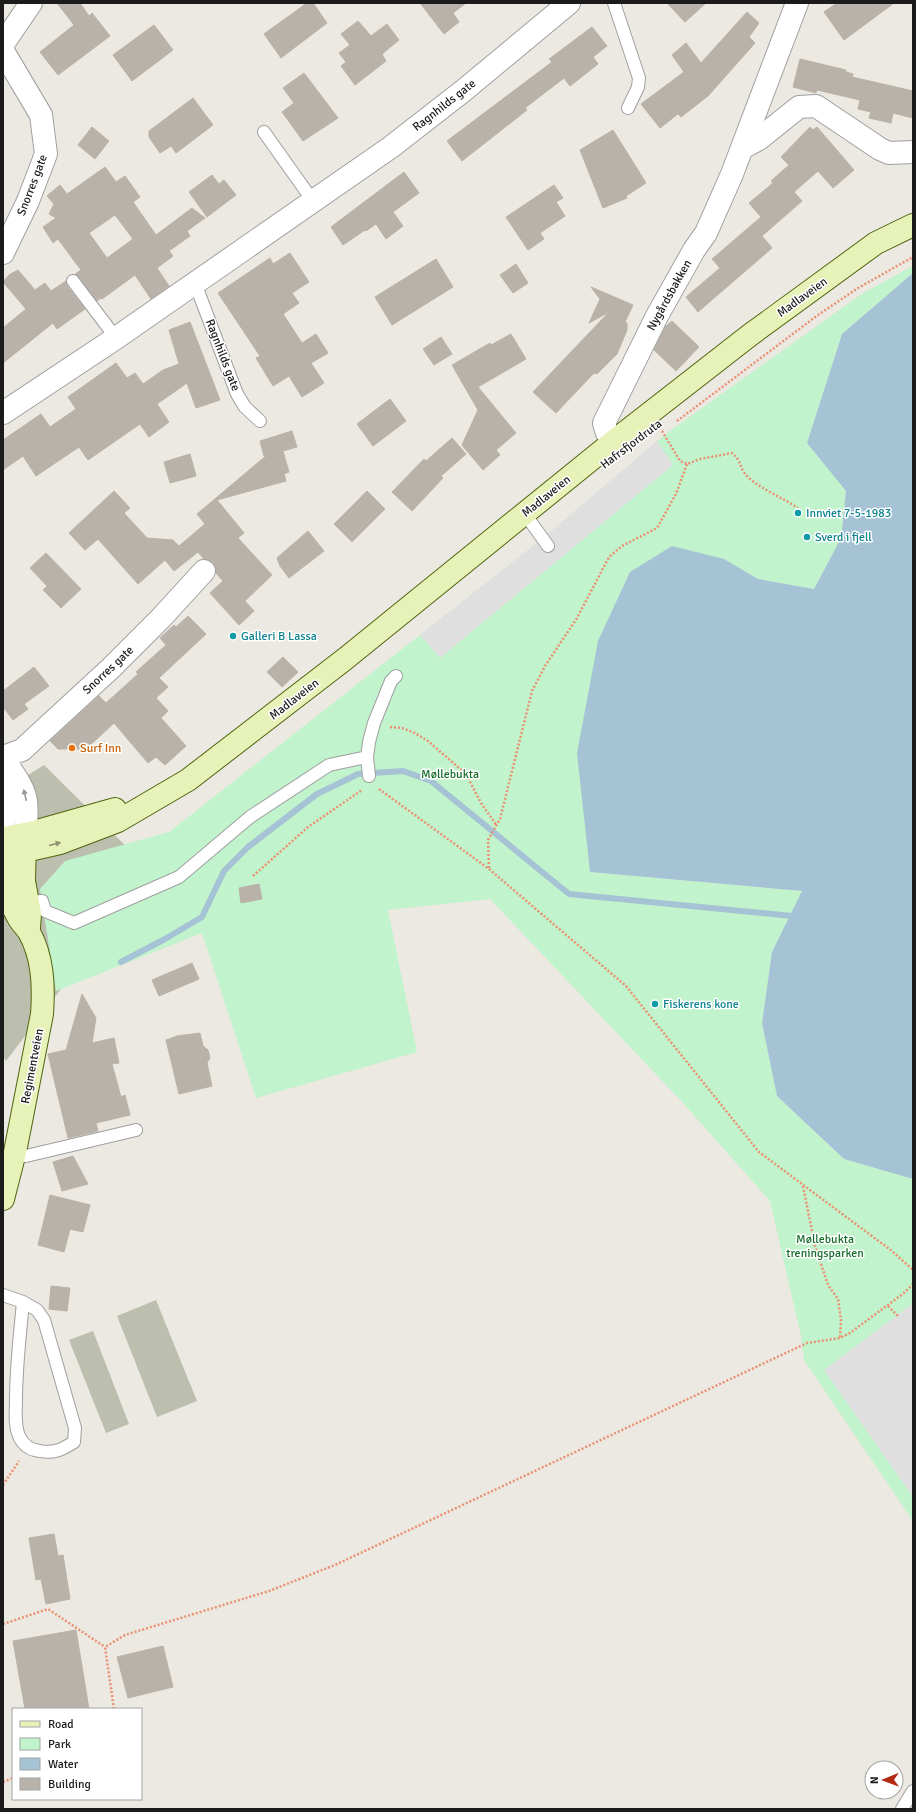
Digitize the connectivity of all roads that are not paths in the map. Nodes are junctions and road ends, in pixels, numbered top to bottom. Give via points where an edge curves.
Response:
1 (31, 3) edge
2 (569, 3) edge
3 (614, 3) edge
4 (796, 3) edge
5 (3, 44) edge
6 (3, 51) edge
7 (628, 108) dead end
8 (264, 132) dead end
9 (742, 148) junction
10 (913, 152) edge
11 (313, 201) junction
12 (913, 224) edge
13 (3, 253) edge
14 (73, 281) dead end
15 (195, 283) junction
16 (116, 338) junction
17 (3, 413) edge
18 (260, 421) dead end
19 (614, 441) junction
20 (525, 514) junction
21 (548, 546) dead end
22 (204, 571) dead end
23 (396, 676) dead end
24 (3, 758) edge
25 (3, 773) edge
26 (3, 829) edge
27 (3, 838) edge
28 (17, 847) edge
29 (3, 867) edge
30 (19, 903) junction
31 (136, 1130) dead end
32 (15, 1152) junction
33 (3, 1199) edge
34 (3, 1295) edge
35 (23, 1302) junction
36 (913, 1791) edge
37 (902, 1809) edge

1 - 5 street
2 - 11 street, Ragnhilds gate via 457,96 391,147
3 - 7 lane via 639,78 638,87
4 - 9 street, Nygårdsbakken
6 - 13 street, Snorres gate via 41,115 46,154 28,201
8 - 11 lane
9 - 10 street via 759,139 799,107 816,106 880,149 889,153
9 - 19 street, Nygårdsbakken via 706,233 657,316 604,423 607,433
11 - 15 street, Ragnhilds gate
12 - 19 main road, Madlaveien via 870,248 750,335
14 - 16 lane
15 - 16 street, Ragnhilds gate
15 - 18 lane, Ragnhilds gate via 237,394 245,407
16 - 17 street, Ragnhilds gate
19 - 20 main road, Madlaveien
20 - 21 lane
20 - 28 main road, Madlaveien via 188,780 118,821 60,843
22 - 24 street, Snorres gate via 111,668 22,750
23 - 30 lane via 391,681 374,723 369,770 329,765 250,817 179,877 74,923 45,911 42,901
28 -> 24 street, Snorres gate via 28,809 24,789
25 - 26 street
27 - 28 main road, Madlaveien
28 - 30 main road, Regimentveien
29 - 30 main road, Regimentveien via 5,883
30 - 32 main road, Regimentveien via 30,914 29,933 42,974 42,1014
31 - 32 lane via 26,1156
32 - 33 main road, Regimentveien
34 - 35 lane
35 - 35 lane via 16,1367 16,1426 26,1446 48,1453 61,1450 74,1442 75,1428 44,1320 37,1310
36 - 37 lane

